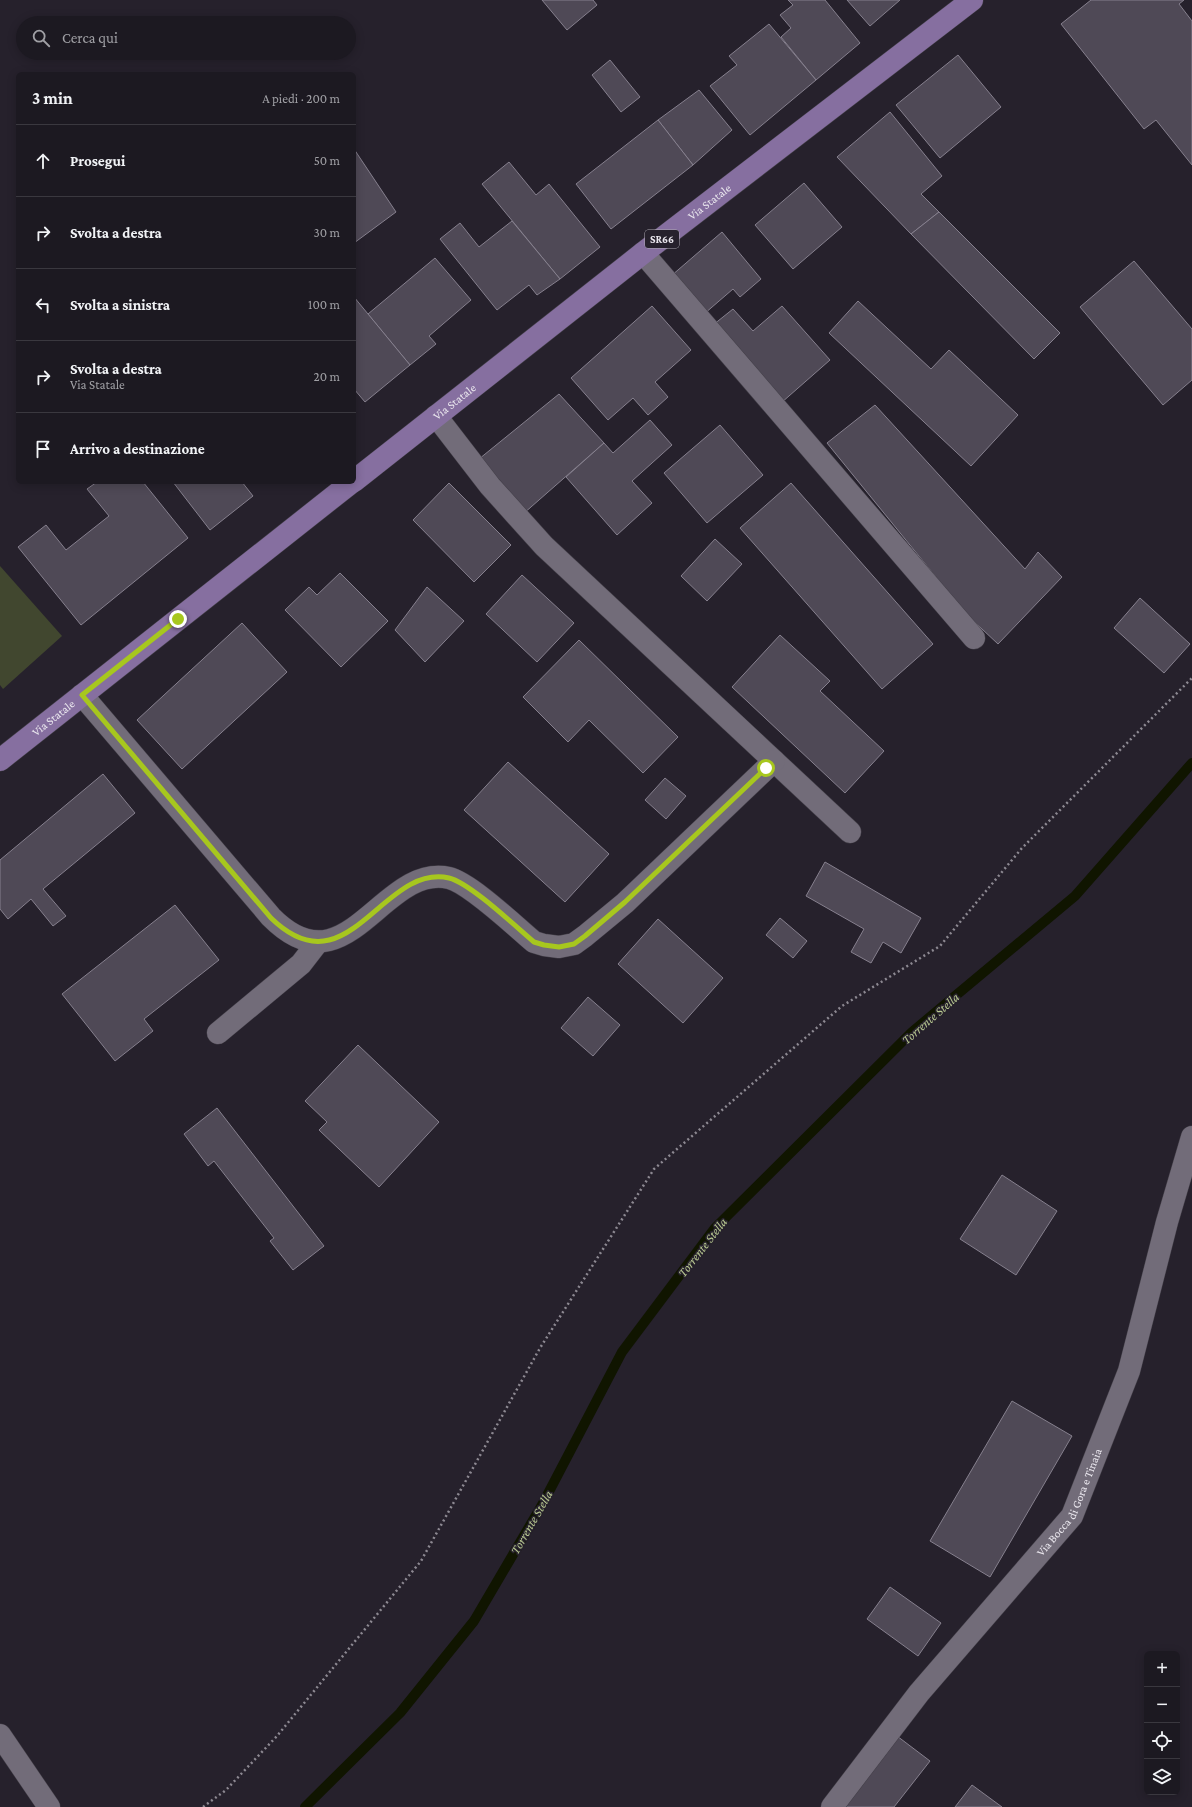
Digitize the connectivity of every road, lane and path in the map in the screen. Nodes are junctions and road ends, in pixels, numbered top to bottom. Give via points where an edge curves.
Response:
1 (972, 0) edge
2 (643, 253) junction
3 (436, 416) junction
4 (356, 479) edge
5 (349, 484) edge
6 (974, 638) dead end
7 (1192, 678) edge
8 (82, 695) junction
9 (0, 760) edge
10 (774, 761) junction
11 (850, 832) dead end
12 (318, 942) junction
13 (218, 1033) dead end
14 (1192, 1137) edge
15 (0, 1736) edge
16 (49, 1807) edge
17 (203, 1807) edge
18 (832, 1807) edge

1 - 2 main road, Via Statale / SR66
2 - 3 main road, Via Statale / SR66
2 - 6 street
3 - 4 main road, Via Statale / SR66
3 - 10 street via 490,486 544,546
5 - 8 main road, Via Statale / SR66
7 - 17 path via 1022,848 940,946 842,1006 654,1169 540,1348 421,1562 277,1736 226,1790
8 - 9 main road, Via Statale / SR66
8 - 12 street via 271,918 291,934
10 - 11 street
10 - 12 street via 625,902 574,944 559,947 534,942 469,888 450,878 436,876 403,890 342,935
12 - 13 street via 302,964
14 - 18 street, Via Bocca di Gora e Tinaia via 1167,1222 1129,1371 1072,1516 919,1693
15 - 16 street

